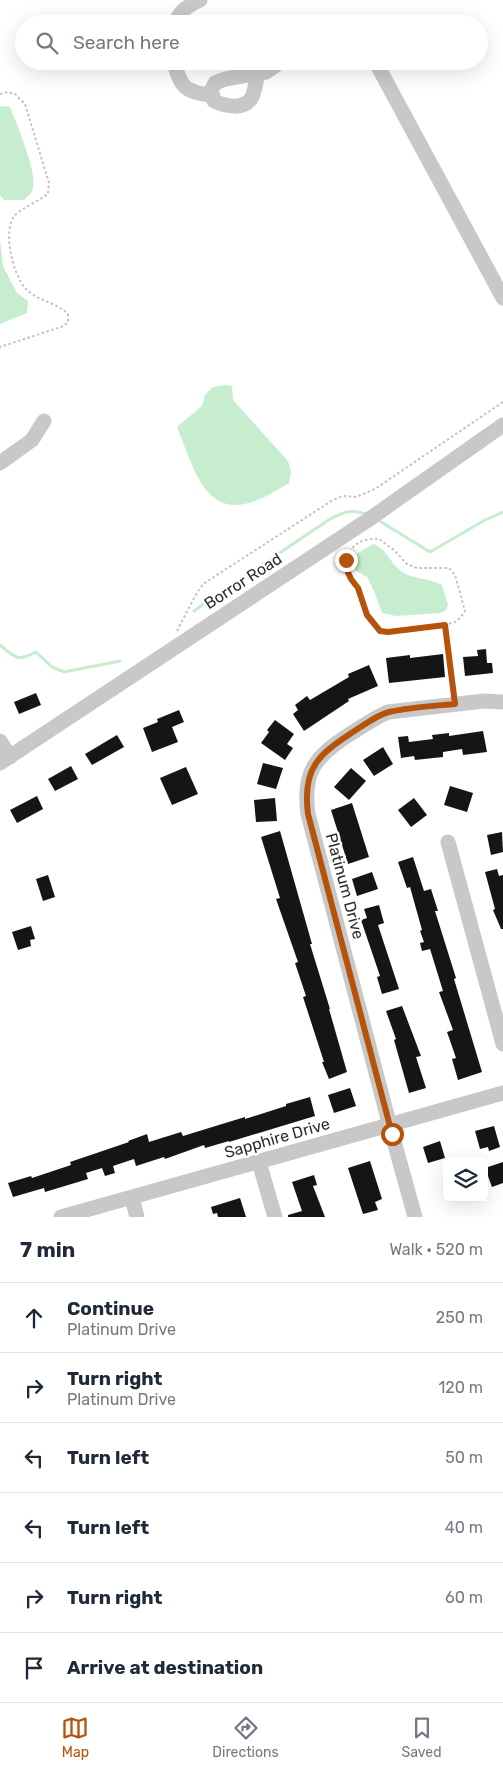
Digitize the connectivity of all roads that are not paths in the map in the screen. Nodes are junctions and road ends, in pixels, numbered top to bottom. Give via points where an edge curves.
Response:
1 (200, 0) edge
2 (180, 15) edge
3 (176, 70) edge
4 (252, 70) edge
5 (269, 70) edge
6 (380, 70) edge
7 (213, 96) junction
8 (503, 298) edge
9 (44, 421) dead end
10 (503, 425) edge
11 (0, 463) edge
12 (503, 702) edge
13 (0, 741) edge
14 (5, 760) edge
15 (448, 842) dead end
16 (503, 1044) edge
17 (503, 1093) edge
18 (389, 1124) junction
19 (259, 1162) junction
20 (132, 1198) junction
21 (61, 1217) edge
22 (137, 1217) edge
23 (275, 1217) edge
24 (416, 1217) edge

1 - 2 street
3 - 7 street via 182,84 192,92
4 - 5 street
4 - 7 street via 215,83
4 - 7 street via 253,96 248,102 232,107 214,101
6 - 8 street
9 - 11 street via 32,440
10 - 14 street, Borror Road via 372,518
12 - 18 street, Platinum Drive via 401,710 378,716 329,747 307,781 308,814
13 - 14 street
15 - 16 street
17 - 18 street, Sapphire Drive
18 - 19 street, Sapphire Drive
18 - 24 street, Platinum Drive
19 - 20 street, Sapphire Drive
19 - 23 street
20 - 21 street, Sapphire Drive
20 - 22 street

